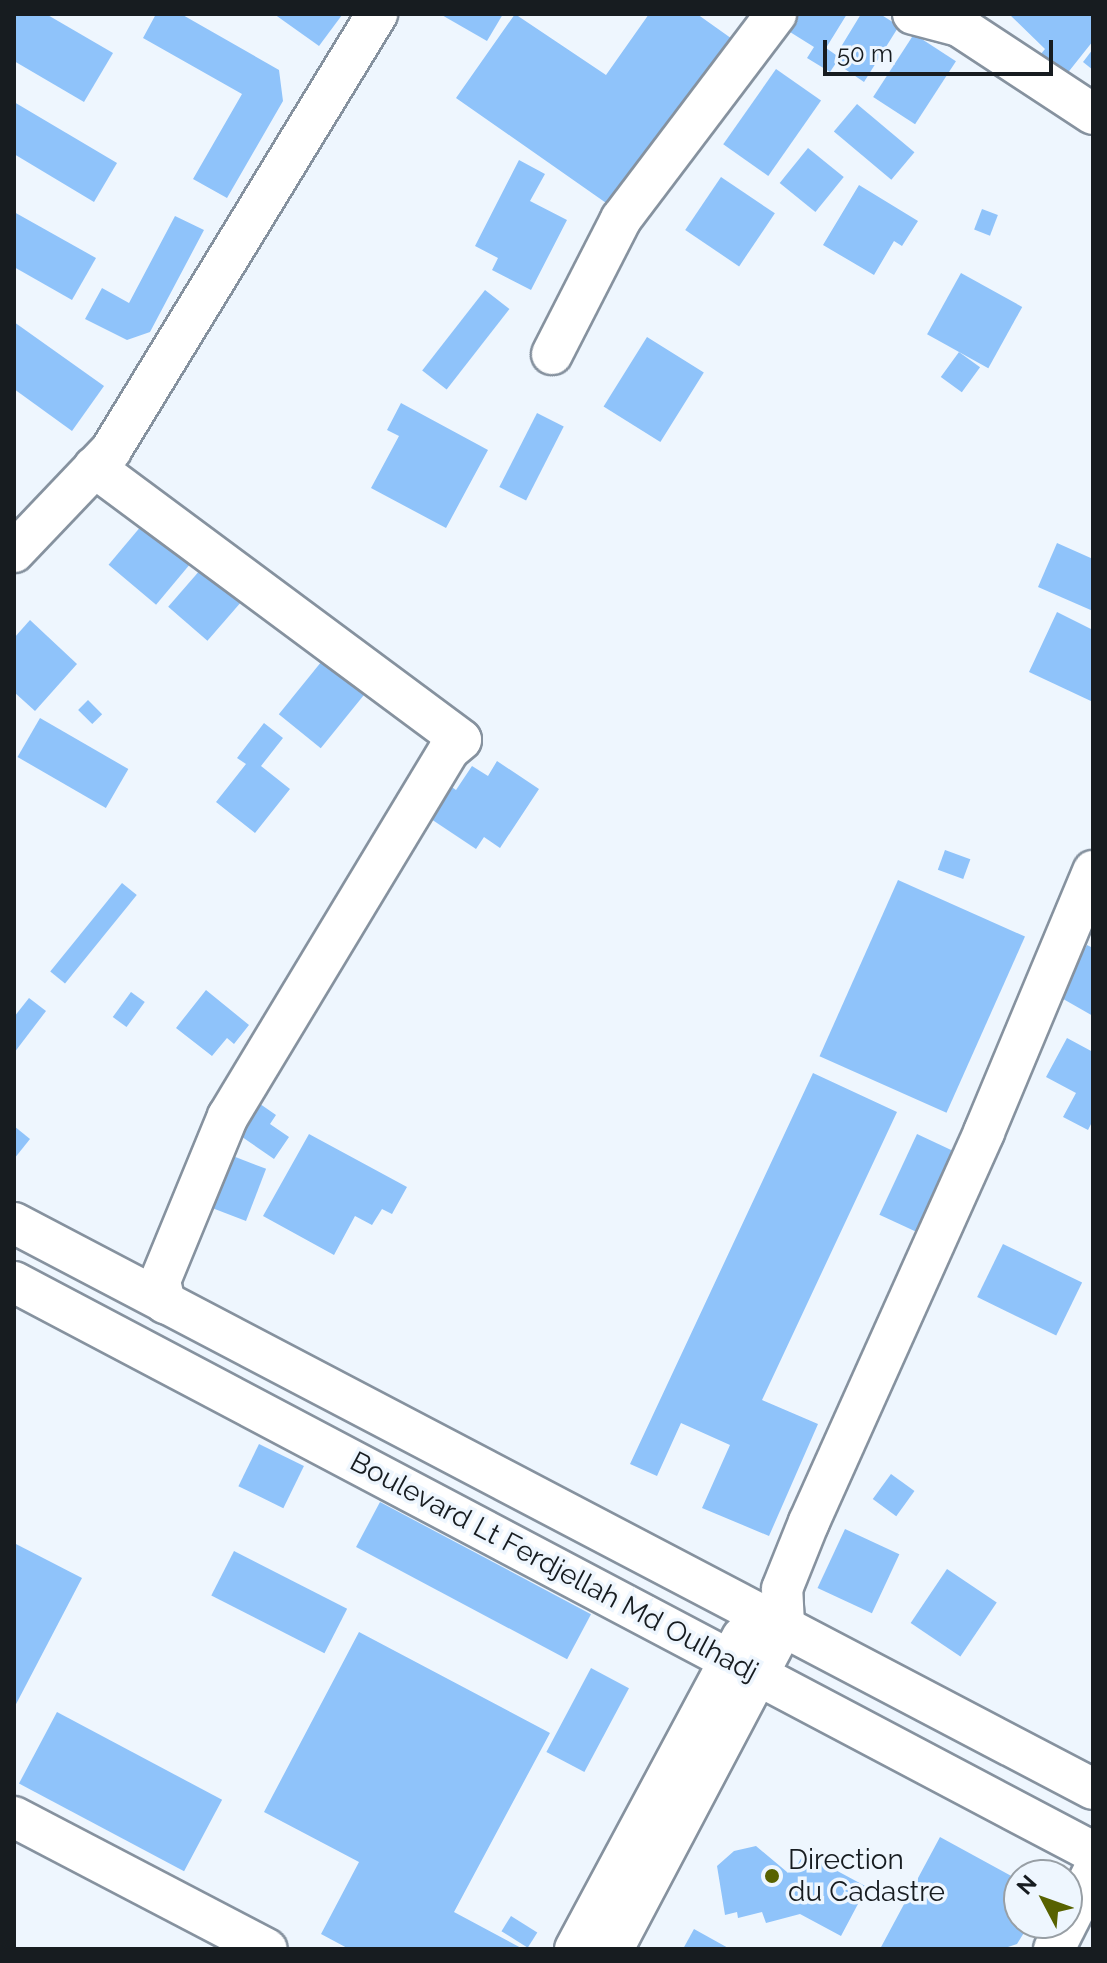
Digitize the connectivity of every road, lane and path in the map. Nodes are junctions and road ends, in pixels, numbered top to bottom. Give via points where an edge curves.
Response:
1 (377, 14) edge
2 (776, 14) edge
3 (941, 18) edge
4 (1093, 114) edge
5 (552, 354) dead end
6 (94, 467) junction
7 (14, 552) edge
8 (1093, 871) edge
9 (14, 1223) edge
10 (14, 1282) edge
11 (165, 1303) junction
12 (265, 1355) junction
13 (241, 1402) junction
14 (774, 1608) junction
15 (744, 1668) junction
16 (1093, 1789) edge
17 (14, 1817) edge
18 (1093, 1852) edge
19 (1093, 1872) edge
20 (267, 1949) edge
21 (575, 1949) edge
22 (613, 1949) edge
23 (1054, 1949) edge

1 - 6 street via 111,450
2 - 5 street via 621,219
3 - 4 street
6 - 7 street
6 - 11 street via 461,740 449,750 228,1116 160,1281
8 - 14 street
9 - 11 street, Boulevard Lt Ferdjellah Md Oulhadj
10 - 13 street, Boulevard Lt Ferdjellah Md Oulhadj
11 - 12 street, Boulevard Lt Ferdjellah Md Oulhadj
12 - 13 street
12 - 14 street, Boulevard Lt Ferdjellah Md Oulhadj
13 - 15 street, Boulevard Lt Ferdjellah Md Oulhadj
14 - 15 street
14 - 16 street, Boulevard Lt Ferdjellah Md Oulhadj
15 - 18 street, Boulevard Lt Ferdjellah Md Oulhadj
15 - 21 street
15 - 22 street
17 - 20 street
19 - 23 street

